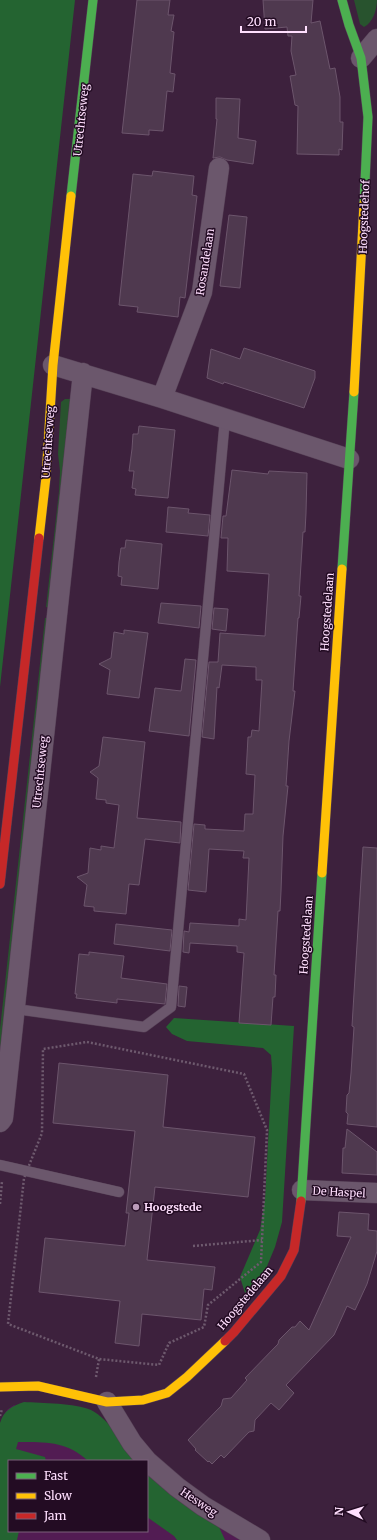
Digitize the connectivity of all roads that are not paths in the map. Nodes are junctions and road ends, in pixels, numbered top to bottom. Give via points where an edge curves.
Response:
1 (93, 0) edge
2 (342, 0) edge
3 (377, 39) edge
4 (362, 58) junction
5 (219, 168) dead end
6 (371, 173) edge
7 (362, 260) joint
8 (53, 365) junction
9 (83, 373) junction
10 (162, 398) junction
11 (225, 419) junction
12 (349, 460) junction
13 (0, 884) edge
14 (23, 1010) dead end
15 (0, 1122) edge
16 (0, 1165) edge
17 (302, 1190) junction
18 (119, 1192) dead end
19 (377, 1193) edge
20 (0, 1387) edge
21 (107, 1402) junction
22 (146, 1460) edge
23 (148, 1462) edge
24 (253, 1538) edge

1 - 8 street, Utrechtseweg
2 - 4 street, Hoogstedehof
3 - 4 street
4 - 6 street, Hoogstedehof
5 - 10 street, Rosandelaan via 202,292
6 - 7 street, Hoogstedehof
7 - 12 street, Hoogstedelaan
8 - 9 street
8 - 13 street, Utrechtseweg via 45,484
9 - 10 street
9 - 15 street, Utrechtseweg via 3,1118
10 - 11 street
11 - 12 street
11 - 14 lane via 171,1007 144,1027
12 - 17 street, Hoogstedelaan
16 - 18 lane
17 - 19 street, De Haspel
17 - 21 street, Hoogstedelaan via 294,1250 281,1276 234,1332 167,1393 143,1400
20 - 21 street, Hoogstedelaan via 38,1386
21 - 22 street, Hesweg via 132,1443
23 - 24 street, Hesweg via 203,1506

